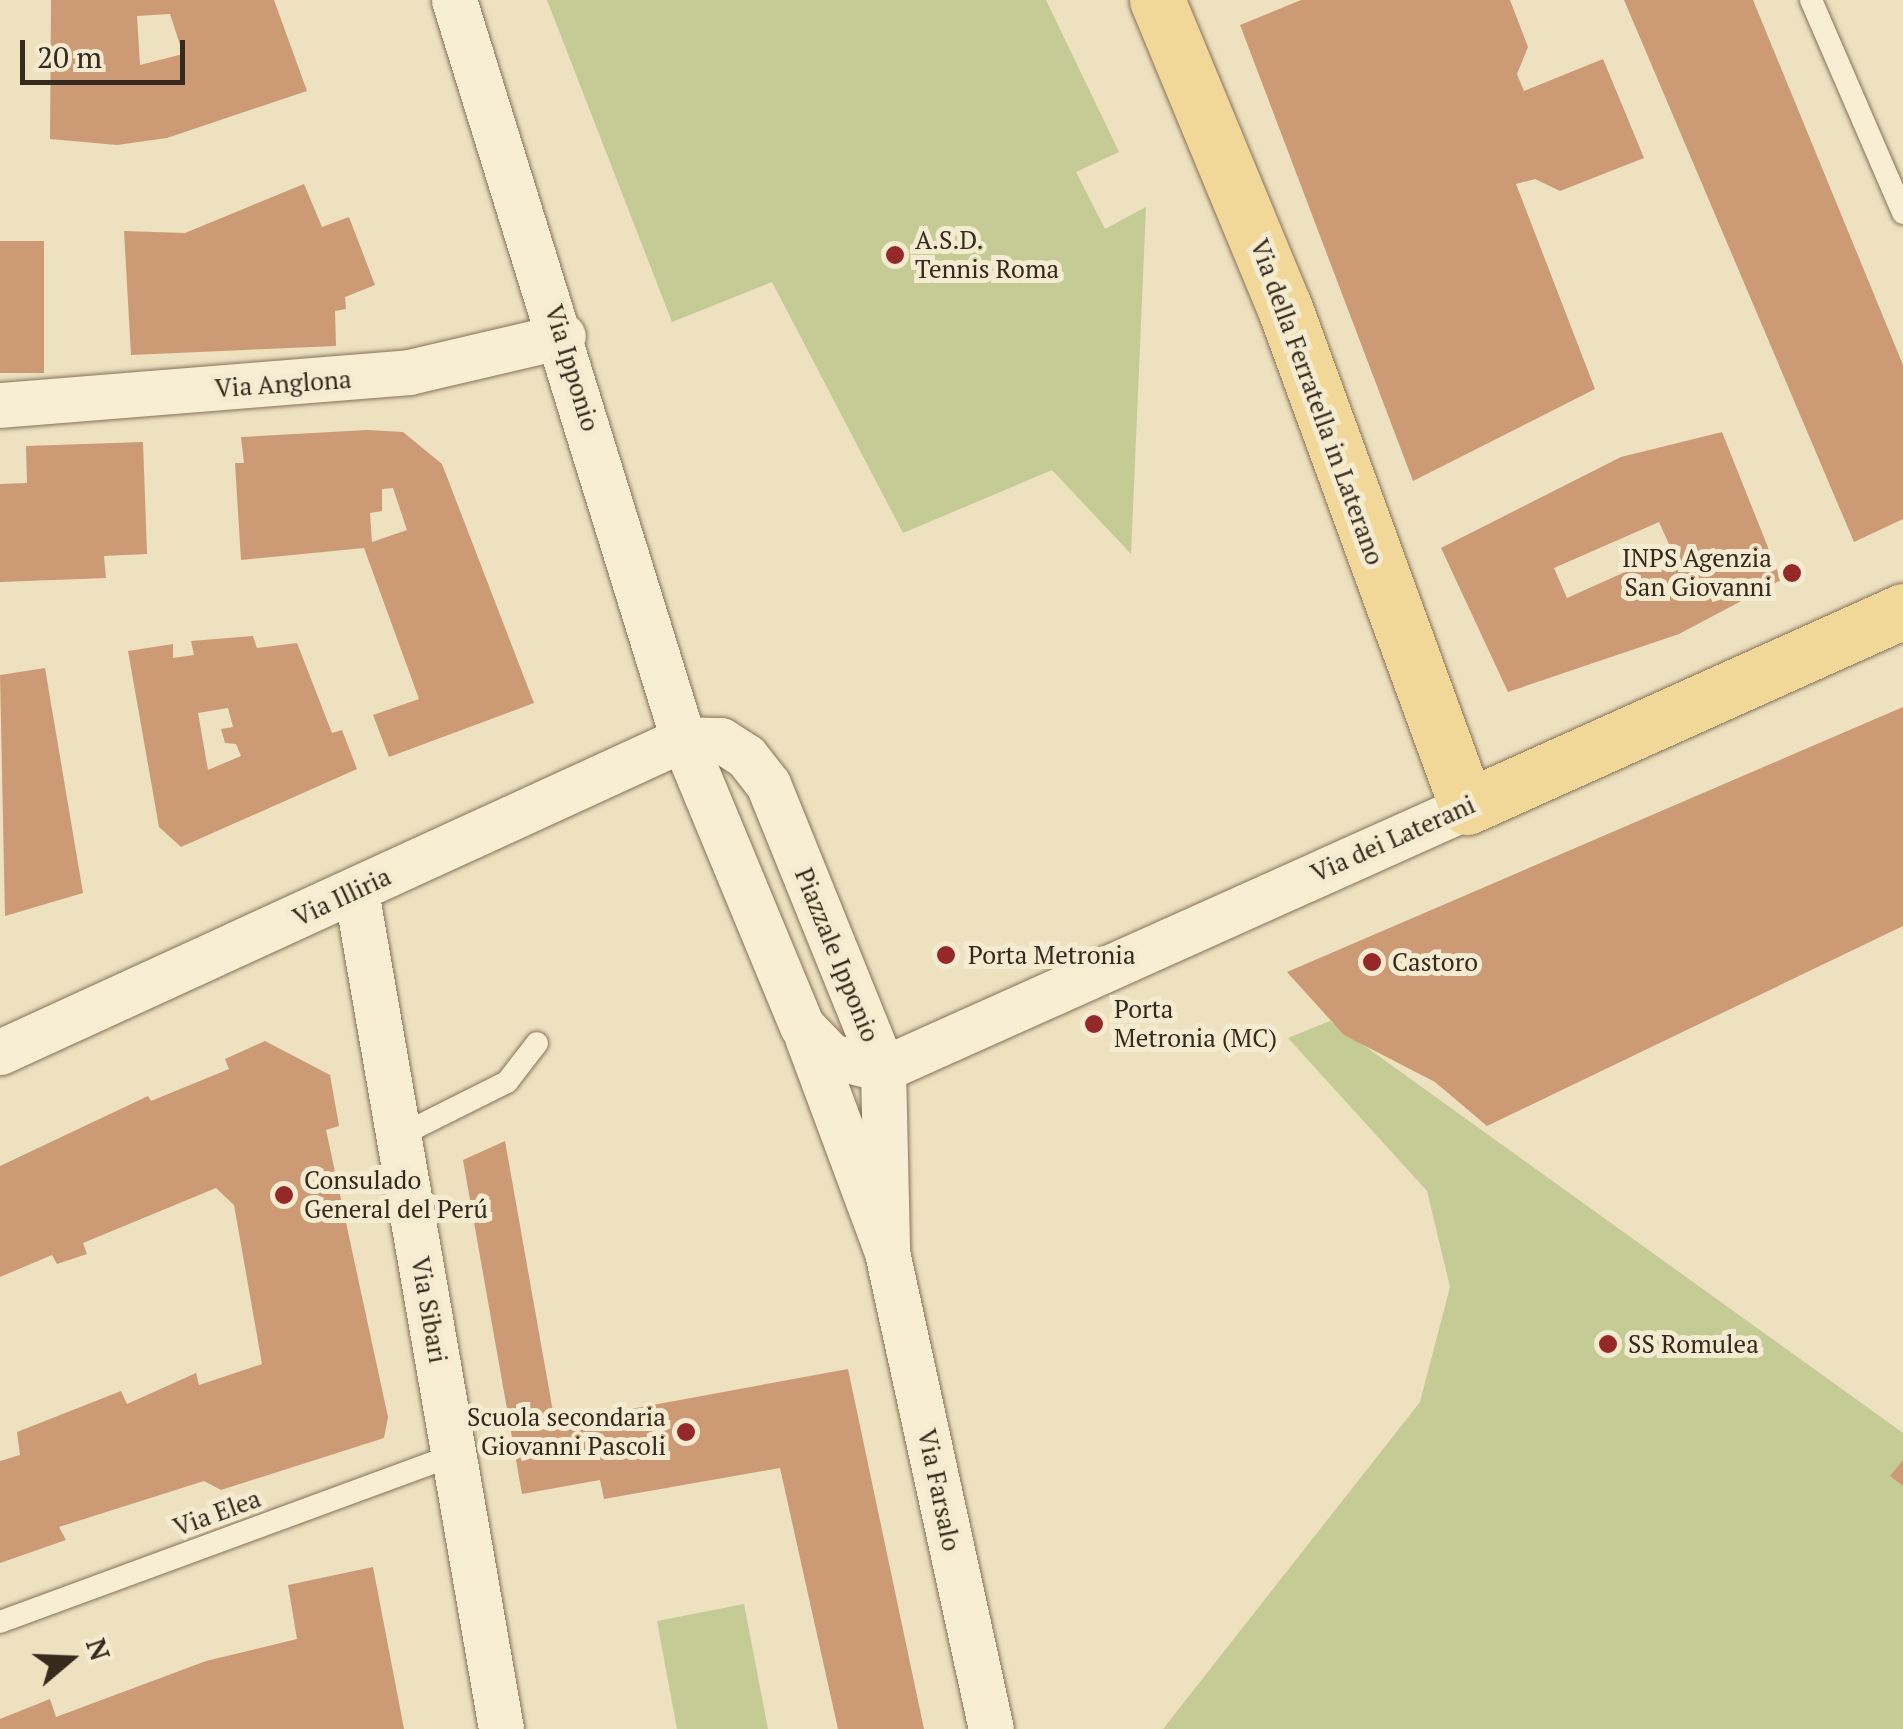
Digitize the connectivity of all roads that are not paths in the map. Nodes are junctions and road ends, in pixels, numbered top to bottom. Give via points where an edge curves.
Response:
1 (454, 0) edge
2 (1157, 0) edge
3 (1811, 0) edge
4 (1903, 213) edge
5 (562, 336) junction
6 (0, 405) edge
7 (1903, 612) edge
8 (683, 740) junction
9 (1468, 807) junction
10 (356, 890) junction
11 (802, 1026) junction
12 (537, 1043) dead end
13 (0, 1052) edge
14 (883, 1069) junction
15 (400, 1136) junction
16 (887, 1252) junction
17 (453, 1455) junction
18 (0, 1622) edge
19 (501, 1729) edge
20 (991, 1729) edge

1 - 5 street, Via Ipponio
2 - 9 main road, Via della Ferratella in Laterano via 1284,306
3 - 4 lane
5 - 6 street, Via Anglona via 409,372
5 - 8 street, Via Ipponio
7 - 9 main road, Via dei Laterani
8 - 10 street, Via Illiria
8 - 11 street, Piazzale Ipponio
8 - 14 street, Piazzale Ipponio via 721,740 758,769
9 - 14 street, Via dei Laterani
10 - 13 street, Via Illiria
10 - 15 street, Via Sibari
11 - 14 street, Piazzale Ipponio via 847,1065
11 - 16 street, Via Farsalo
12 - 15 lane via 507,1082
14 - 16 street, Via Farsalo
15 - 17 street, Via Sibari
16 - 20 street, Via Farsalo
17 - 18 lane, Via Elea
17 - 19 street, Via Sibari

